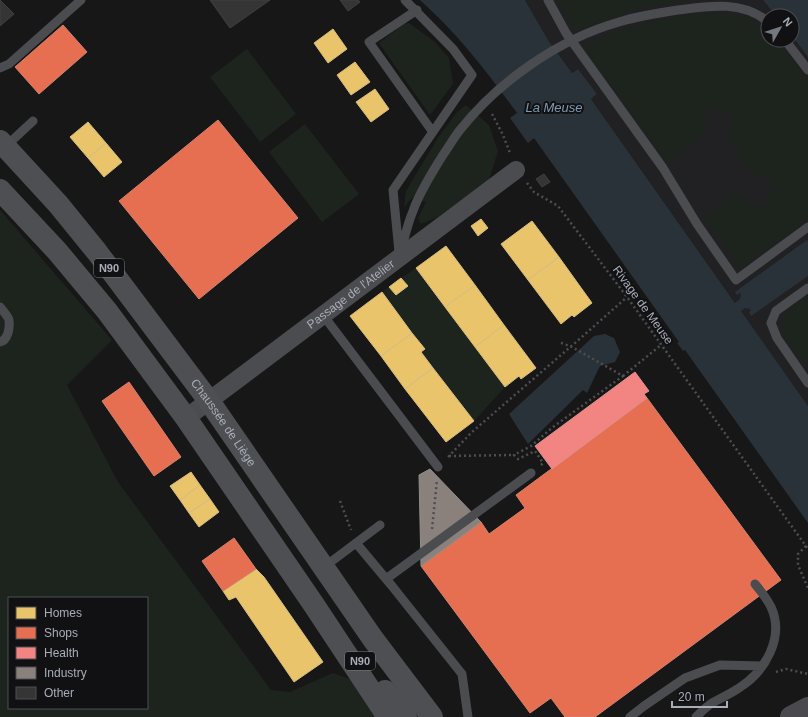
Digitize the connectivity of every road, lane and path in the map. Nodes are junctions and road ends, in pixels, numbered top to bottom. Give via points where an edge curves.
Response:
1 (81, 0) edge
2 (405, 0) edge
3 (548, 0) edge
4 (727, 2) edge
5 (417, 10) junction
6 (760, 15) edge
7 (791, 48) edge
8 (0, 68) edge
9 (808, 70) edge
10 (489, 108) dead end
11 (33, 121) dead end
12 (432, 132) junction
13 (3, 144) edge
14 (516, 170) junction
15 (0, 190) edge
16 (808, 227) edge
17 (399, 258) junction
18 (808, 288) edge
19 (627, 297) junction
20 (0, 307) edge
21 (323, 315) junction
22 (0, 342) edge
23 (558, 342) dead end
24 (661, 345) junction
25 (572, 347) junction
26 (622, 376) junction
27 (808, 383) edge
28 (209, 401) junction
29 (186, 418) junction
30 (535, 451) dead end
31 (514, 455) junction
32 (449, 456) junction
33 (438, 467) junction
34 (531, 473) dead end
35 (340, 501) dead end
36 (380, 524) dead end
37 (356, 543) junction
38 (806, 546) junction
39 (430, 547) junction
40 (808, 550) edge
41 (324, 567) junction
42 (386, 579) junction
43 (755, 584) dead end
44 (808, 588) edge
45 (314, 604) junction
46 (762, 666) junction
47 (808, 708) edge
48 (388, 717) edge
49 (406, 717) edge
50 (432, 717) edge
51 (468, 717) edge
52 (630, 717) edge
53 (696, 717) edge
54 (791, 717) edge

1 - 8 lane via 10,64
2 - 5 lane
3 - 16 lane via 566,33 663,168 697,224 736,280
4 - 6 lane
4 - 17 lane via 659,12 618,22 552,52 502,87 460,130 428,178 413,210
5 - 12 lane via 453,48 472,75
5 - 12 lane via 369,42
7 - 9 lane
10 - 14 path, Rivage de Meuse via 503,135
11 - 13 lane
12 - 17 lane via 393,190
13 - 28 main road, Chaussée de Liège / N90 via 98,252
14 - 17 street, Passage de l'Atelier
14 - 19 path, Rivage de Meuse via 534,192 558,206
15 - 29 main road, N90 via 57,251 107,311
17 - 21 street, Passage de l'Atelier
18 - 27 lane via 776,311 771,323 777,338
19 - 24 path, Rivage de Meuse
19 - 25 path
20 - 22 lane via 9,320 8,334
21 - 28 street, Passage de l'Atelier
21 - 33 lane
23 - 25 path
24 - 26 path
24 - 38 path, Rivage de Meuse
25 - 26 path
25 - 32 path via 472,432
26 - 31 path via 531,446
28 - 29 street, Passage de l'Atelier
28 - 41 main road, Chaussée de Liège / N90
29 - 45 main road, N90
30 - 31 path via 518,459
31 - 32 path
32 - 33 path
33 - 39 path
34 - 39 lane
35 - 37 path
36 - 37 lane
37 - 41 lane
37 - 42 lane
38 - 40 path, Rivage de Meuse
38 - 44 path via 798,554 798,565
39 - 42 lane
41 - 50 main road, Chaussée de Liège / N90 via 373,639
42 - 51 lane via 462,674
43 - 46 lane via 771,608 776,626 774,645
45 - 48 main road, N90
45 - 49 main road, N90
46 - 52 lane via 720,665 686,678
46 - 53 lane via 753,678 710,704
47 - 54 main road

